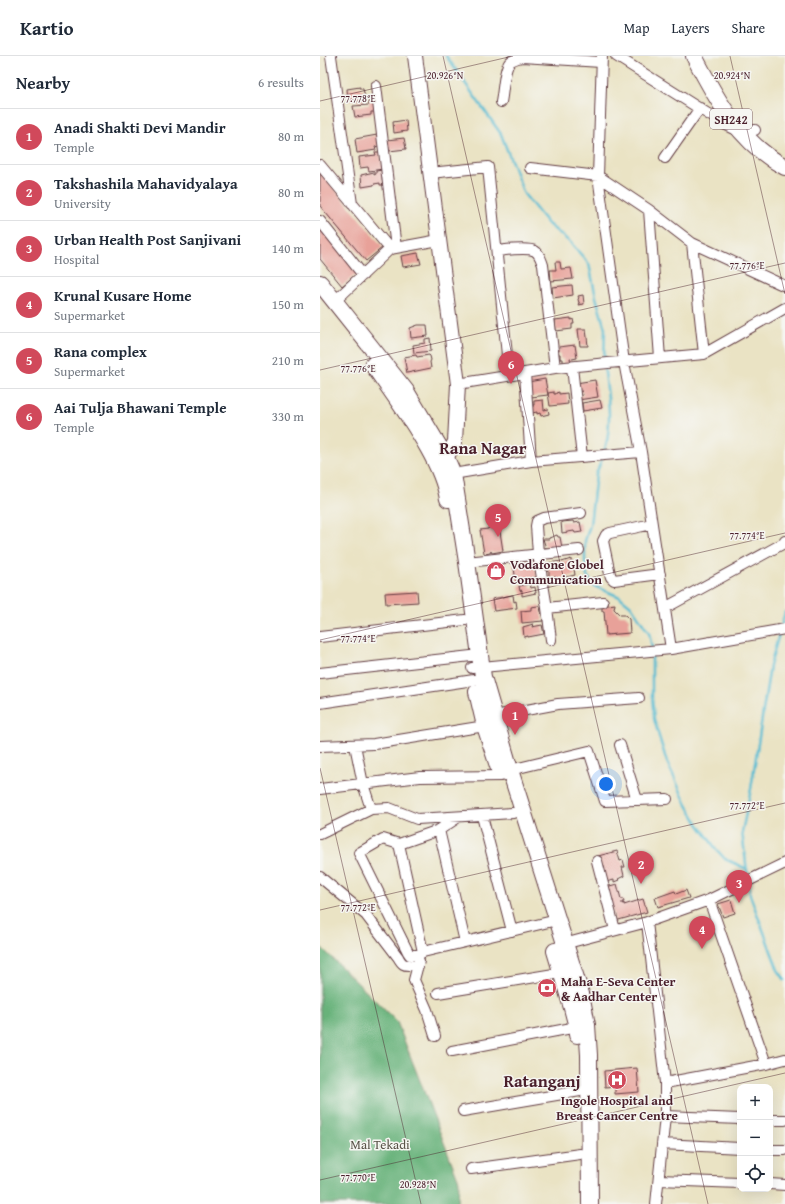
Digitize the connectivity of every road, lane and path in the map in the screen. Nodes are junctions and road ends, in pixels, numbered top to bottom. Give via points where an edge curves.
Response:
1 (330, 56) edge
2 (415, 56) edge
3 (616, 56) edge
4 (694, 56) edge
5 (704, 56) edge
6 (538, 57) edge
7 (602, 59) edge
8 (376, 86) dead end
9 (501, 102) dead end
10 (700, 108) junction
11 (748, 131) junction
12 (785, 156) edge
13 (665, 158) dead end
14 (320, 165) edge
15 (785, 167) edge
16 (530, 168) dead end
17 (430, 173) junction
18 (598, 176) junction
19 (352, 204) junction
20 (649, 210) junction
21 (320, 221) edge
22 (439, 240) junction
23 (692, 243) junction
24 (393, 248) junction
25 (497, 251) junction
26 (363, 275) junction
27 (320, 283) edge
28 (785, 286) edge
29 (327, 300) edge
30 (785, 308) edge
31 (704, 354) junction
32 (660, 358) junction
33 (624, 362) junction
34 (572, 367) junction
35 (555, 368) junction
36 (525, 373) junction
37 (509, 375) junction
38 (458, 384) junction
39 (641, 452) junction
40 (582, 457) junction
41 (531, 461) junction
42 (446, 466) junction
43 (581, 513) dead end
44 (652, 524) junction
45 (785, 541) edge
46 (578, 550) dead end
47 (538, 554) junction
48 (467, 562) junction
49 (660, 574) junction
50 (604, 602) dead end
51 (546, 608) junction
52 (665, 608) junction
53 (465, 620) junction
54 (781, 630) edge
55 (320, 637) edge
56 (551, 640) dead end
57 (667, 650) junction
58 (476, 665) junction
59 (320, 673) edge
60 (638, 698) dead end
61 (320, 703) edge
62 (490, 721) junction
63 (355, 745) junction
64 (620, 745) dead end
65 (320, 746) edge
66 (506, 773) junction
67 (363, 784) junction
68 (320, 789) edge
69 (667, 799) dead end
70 (637, 800) junction
71 (371, 809) junction
72 (513, 813) junction
73 (482, 816) junction
74 (458, 818) junction
75 (439, 830) junction
76 (320, 834) edge
77 (399, 844) junction
78 (597, 861) dead end
79 (785, 863) edge
80 (320, 877) edge
81 (709, 900) junction
82 (552, 922) junction
83 (647, 922) junction
84 (615, 930) junction
85 (512, 931) junction
86 (465, 942) junction
87 (559, 945) junction
88 (421, 954) junction
89 (418, 967) junction
90 (567, 972) junction
91 (438, 992) dead end
92 (577, 1028) junction
93 (435, 1036) dead end
94 (452, 1051) dead end
95 (785, 1059) edge
96 (766, 1064) junction
97 (665, 1083) junction
98 (580, 1091) junction
99 (463, 1111) dead end
100 (665, 1116) junction
101 (737, 1119) edge
102 (773, 1120) edge
103 (785, 1120) edge
104 (662, 1144) junction
105 (737, 1148) edge
106 (773, 1150) edge
107 (785, 1150) edge
108 (580, 1154) junction
109 (471, 1169) dead end
110 (659, 1180) junction
111 (737, 1183) edge
112 (773, 1184) edge
113 (785, 1185) edge
114 (580, 1204) edge
115 (590, 1204) edge
116 (656, 1204) edge

1 - 19 street
2 - 17 street
3 - 10 street
4 - 11 main road, SH242 via 734,124
5 - 11 main road, SH242
6 - 7 street
6 - 9 street via 516,58 510,62
7 - 18 street
8 - 24 street
10 - 11 street via 724,124
10 - 13 street
11 - 12 main road, SH242
11 - 15 main road, SH242 via 755,146
14 - 19 street
16 - 18 street
17 - 22 street
17 - 25 street via 488,167
18 - 20 street
18 - 33 street
19 - 24 street
20 - 23 street
20 - 32 street
21 - 26 street
22 - 24 street
22 - 38 street
23 - 28 street
23 - 31 street
24 - 26 street
25 - 35 street via 528,249 535,251 539,256 543,265
25 - 37 street
26 - 29 street
27 - 29 main road
29 - 42 main road
30 - 31 street
31 - 32 street
32 - 33 street
33 - 34 street
33 - 39 street
34 - 35 street
34 - 40 street
35 - 36 street
36 - 37 street
36 - 41 street
37 - 38 street
38 - 42 street via 455,442
39 - 40 street
39 - 44 street
40 - 41 street
41 - 42 street
42 - 48 main road
42 - 53 main road via 447,493
43 - 47 street via 544,518 537,522
44 - 49 street
44 - 49 street via 610,533 603,541 611,578 614,580
45 - 52 street
46 - 47 street
47 - 48 street
47 - 51 street
48 - 58 main road
49 - 52 street
50 - 51 street
51 - 56 street
52 - 57 street
53 - 55 street
53 - 58 main road
54 - 57 street
57 - 58 street
58 - 59 street
58 - 61 street
58 - 62 main road
60 - 62 street via 558,704
62 - 63 street via 374,744
62 - 66 main road
63 - 65 street
63 - 67 street
64 - 70 street
66 - 67 street via 420,777
66 - 70 street via 589,751 605,801
66 - 72 main road
66 - 82 main road
67 - 68 street
67 - 71 street
69 - 70 street
71 - 74 street via 389,808 417,819
71 - 76 street
72 - 73 street
72 - 82 main road
73 - 74 street
73 - 85 street
74 - 75 street
75 - 77 street
75 - 86 street
77 - 88 street
77 - 88 street via 383,839 359,852 408,952 410,955
78 - 84 street
79 - 81 street
80 - 89 street via 366,915 402,964
81 - 83 street
81 - 96 street
82 - 85 street
82 - 87 main road
83 - 84 street
83 - 97 street
84 - 87 street
85 - 86 street
86 - 88 street
87 - 90 main road
88 - 89 street
89 - 93 street via 415,984
90 - 91 street
90 - 92 main road
90 - 115 main road via 580,994 587,1025
92 - 94 street
92 - 98 main road
95 - 96 street
96 - 97 street
97 - 100 street
98 - 99 street
98 - 108 main road
100 - 101 street
100 - 104 street
102 - 103 street
104 - 105 street
104 - 110 street
106 - 107 street
108 - 109 street
108 - 114 main road
110 - 111 street
110 - 116 street
112 - 113 street

